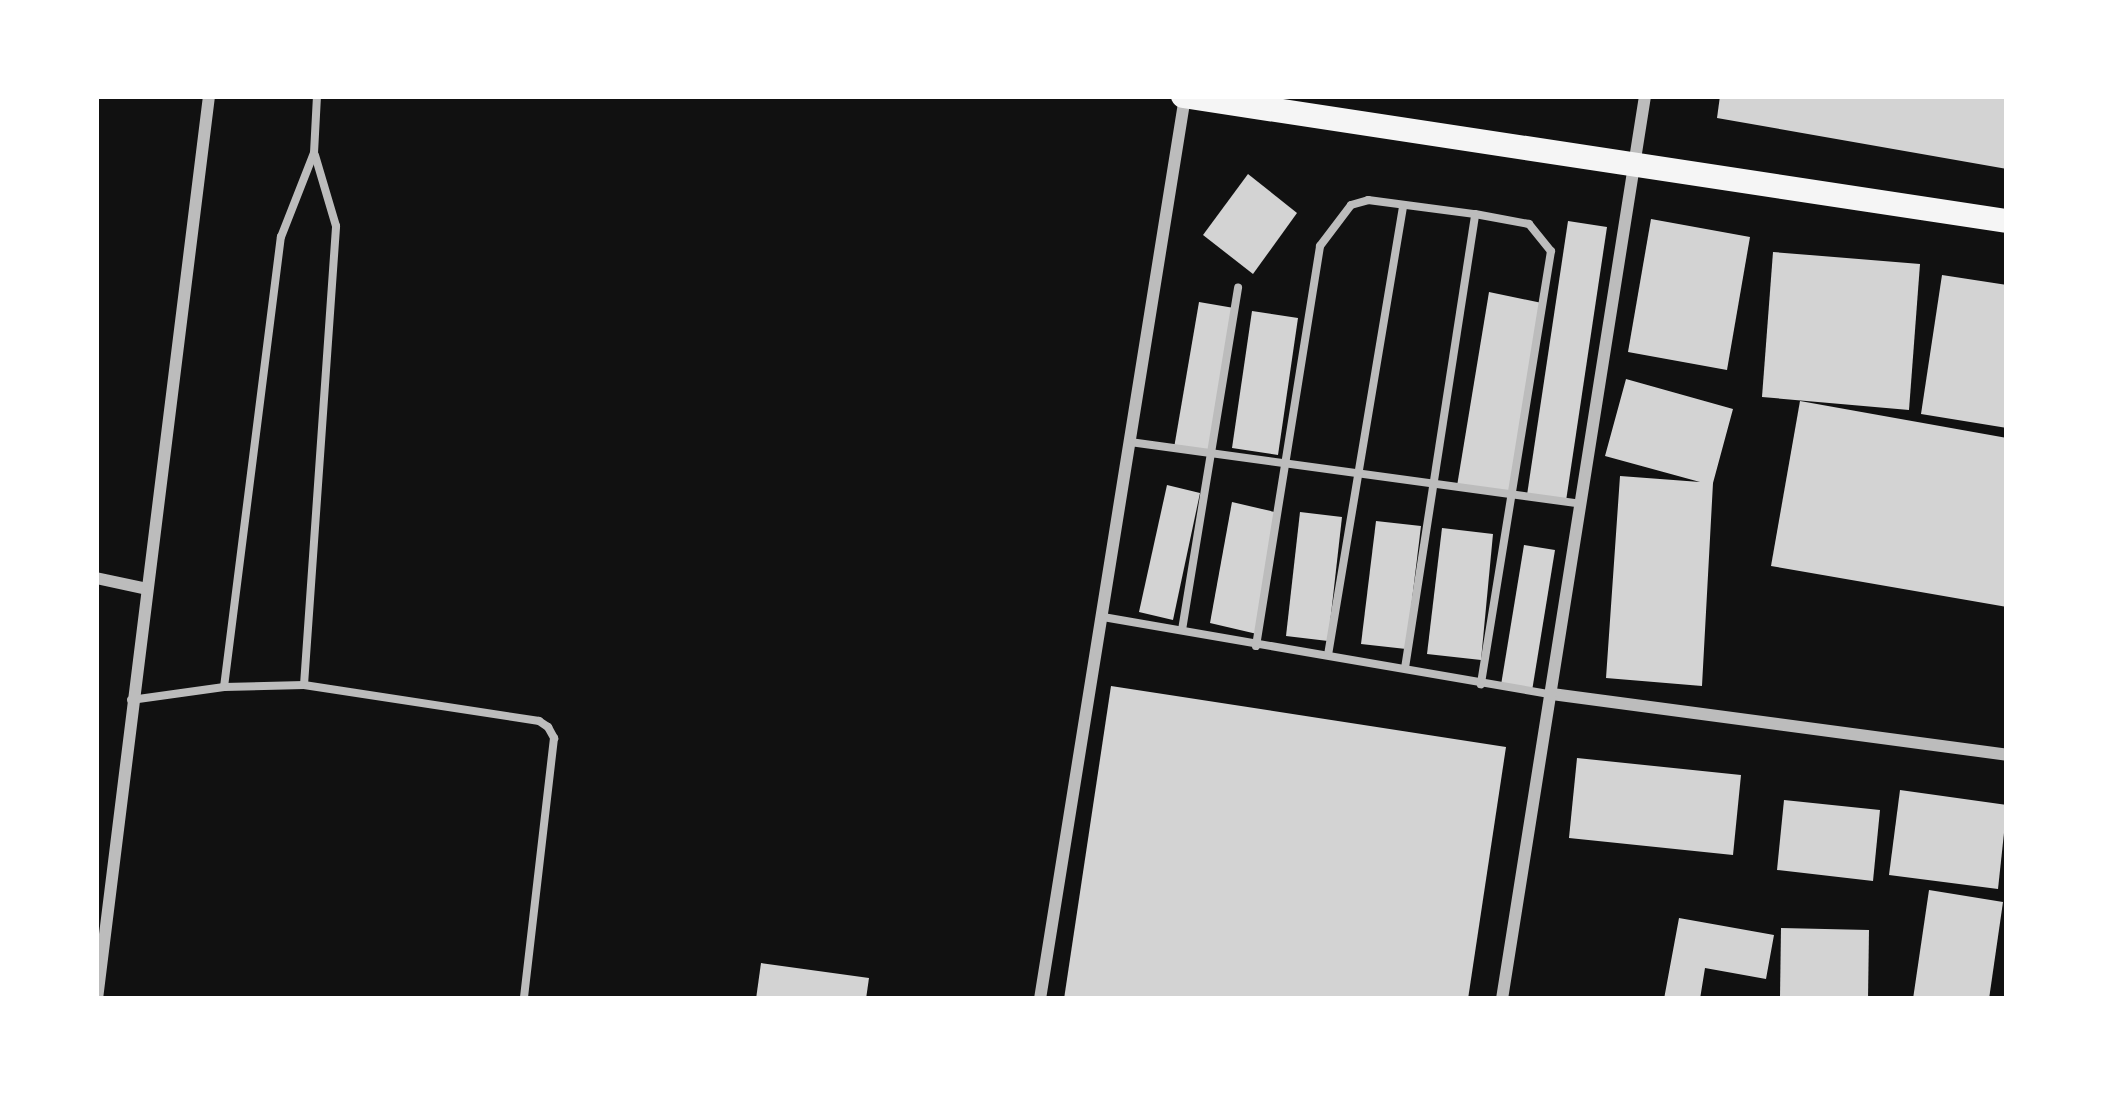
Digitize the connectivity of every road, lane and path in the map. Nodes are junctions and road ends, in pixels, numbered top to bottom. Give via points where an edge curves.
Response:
1 (209, 96) edge
2 (317, 96) edge
3 (1184, 96) edge
4 (1646, 96) edge
5 (314, 153) junction
6 (1635, 165) junction
7 (1403, 205) junction
8 (1475, 214) junction
9 (2007, 220) edge
10 (1238, 288) dead end
11 (1130, 442) junction
12 (1210, 454) junction
13 (1282, 465) junction
14 (1362, 474) junction
15 (1436, 484) junction
16 (1514, 498) junction
17 (1581, 504) junction
18 (96, 578) edge
19 (147, 589) junction
20 (1101, 617) junction
21 (1182, 630) junction
22 (1256, 646) junction
23 (1328, 655) junction
24 (1405, 668) junction
25 (1481, 684) junction
26 (304, 685) junction
27 (224, 687) junction
28 (1552, 694) junction
29 (131, 700) junction
30 (2007, 754) edge
31 (96, 812) edge
32 (116, 815) junction
33 (97, 999) edge
34 (524, 999) edge
35 (1040, 999) edge
36 (1502, 999) edge

1 - 19 street
2 - 5 lane
3 - 6 main road
3 - 11 street
4 - 6 street
5 - 26 lane via 335,226
5 - 27 lane via 280,237
6 - 9 main road
6 - 17 street
7 - 8 lane
7 - 13 lane via 1351,205 1320,246
7 - 14 lane
8 - 15 lane
8 - 16 lane via 1529,224 1551,250
10 - 12 lane
11 - 12 lane
11 - 20 street
12 - 13 lane
12 - 21 lane
13 - 14 lane
13 - 22 lane
14 - 15 lane
14 - 23 lane
15 - 16 lane
15 - 24 lane
16 - 17 lane
16 - 25 lane
17 - 28 street
18 - 19 street
19 - 29 street
20 - 21 lane
20 - 35 street
21 - 22 lane
22 - 23 lane
23 - 24 lane
24 - 25 lane
25 - 28 lane
26 - 27 lane
26 - 34 lane via 548,727 554,737
27 - 29 lane
28 - 30 street
28 - 36 street
29 - 32 street
31 - 32 street
32 - 33 street

